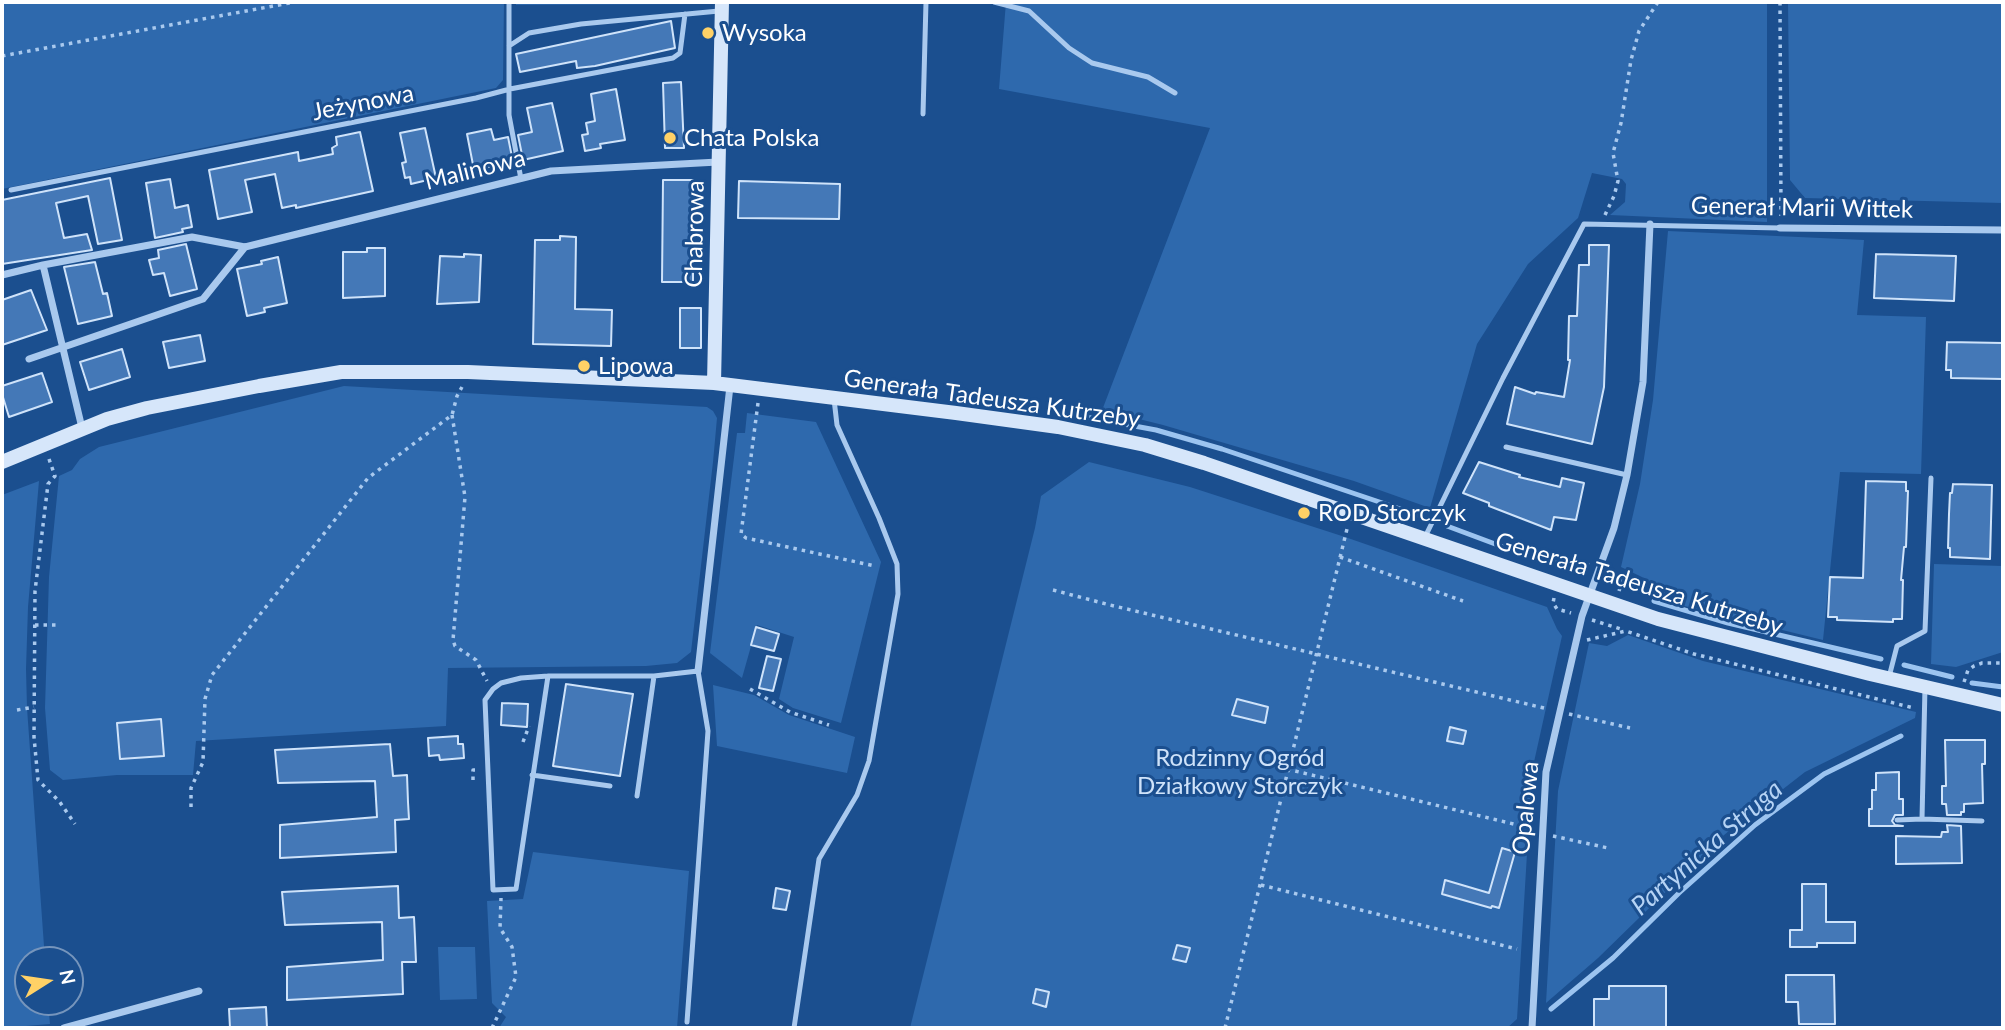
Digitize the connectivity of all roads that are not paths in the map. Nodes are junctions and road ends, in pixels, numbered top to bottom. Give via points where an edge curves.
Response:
1 (509, 2) edge
2 (926, 2) edge
3 (994, 2) edge
4 (722, 6) edge
5 (685, 14) junction
6 (509, 46) junction
7 (510, 89) junction
8 (1175, 93) dead end
9 (923, 114) dead end
10 (719, 162) junction
11 (521, 179) junction
12 (12, 190) dead end
13 (1650, 224) junction
14 (1780, 228) joint
15 (2003, 230) edge
16 (245, 247) junction
17 (43, 265) junction
18 (2, 275) edge
19 (62, 348) junction
20 (29, 359) dead end
21 (714, 383) junction
22 (732, 386) junction
23 (834, 399) junction
24 (82, 428) junction
25 (1506, 447) dead end
26 (2, 462) edge
27 (1627, 475) junction
28 (1931, 478) dead end
29 (1424, 540) junction
30 (1589, 595) junction
31 (698, 671) junction
32 (548, 676) junction
33 (653, 676) junction
34 (1888, 679) junction
35 (1924, 687) junction
36 (2003, 705) edge
37 (533, 775) junction
38 (610, 786) dead end
39 (637, 796) dead end
40 (1897, 820) dead end
41 (1923, 820) junction
42 (1982, 821) dead end
43 (199, 991) dead end
44 (687, 1022) dead end
45 (64, 1028) edge
46 (794, 1028) edge
47 (1532, 1028) edge

1 - 6 lane
2 - 9 lane
3 - 8 lane via 1029,11 1091,63 1148,77
4 - 5 lane
4 - 10 street, Chabrowa
5 - 6 lane via 529,33
5 - 7 lane, Jeżynowa via 680,53 673,58
6 - 7 lane
7 - 11 lane via 509,115
7 - 12 lane, Jeżynowa
10 - 11 street, Malinowa via 597,167
10 - 21 street, Chabrowa
11 - 16 street, Malinowa
13 - 14 lane, Generał Marii Wittek
13 - 27 street, Opalowa via 1643,382
13 - 29 lane, Generał Marii Wittek via 1584,224
14 - 15 street, Generał Marii Wittek
16 - 17 street, Malinowa via 192,237
16 - 19 street via 203,299
17 - 18 street, Malinowa
17 - 19 street
19 - 20 street
19 - 24 street
21 - 22 street
21 - 24 street via 468,372 341,372 147,408
22 - 23 street, Generała Tadeusza Kutrzeby
22 - 31 street
23 - 29 street, Generała Tadeusza Kutrzeby via 1120,438
23 - 46 lane via 837,425 897,564 898,594 869,761 858,795 819,859
24 - 26 street
25 - 27 lane
27 - 30 street, Opalowa via 1614,528
28 - 34 lane via 1925,631 1897,646
29 - 30 street, Generała Tadeusza Kutrzeby
30 - 34 street, Generała Tadeusza Kutrzeby via 1658,619
30 - 47 street, Opalowa via 1546,772
31 - 33 lane
31 - 44 lane via 708,731
32 - 33 lane
32 - 37 lane
32 - 37 lane via 501,683 485,700 493,890 516,889
33 - 39 lane
34 - 35 street, Generała Tadeusza Kutrzeby
35 - 36 street, Generała Tadeusza Kutrzeby
35 - 41 lane
37 - 38 lane
40 - 41 lane
41 - 42 lane
43 - 45 street

